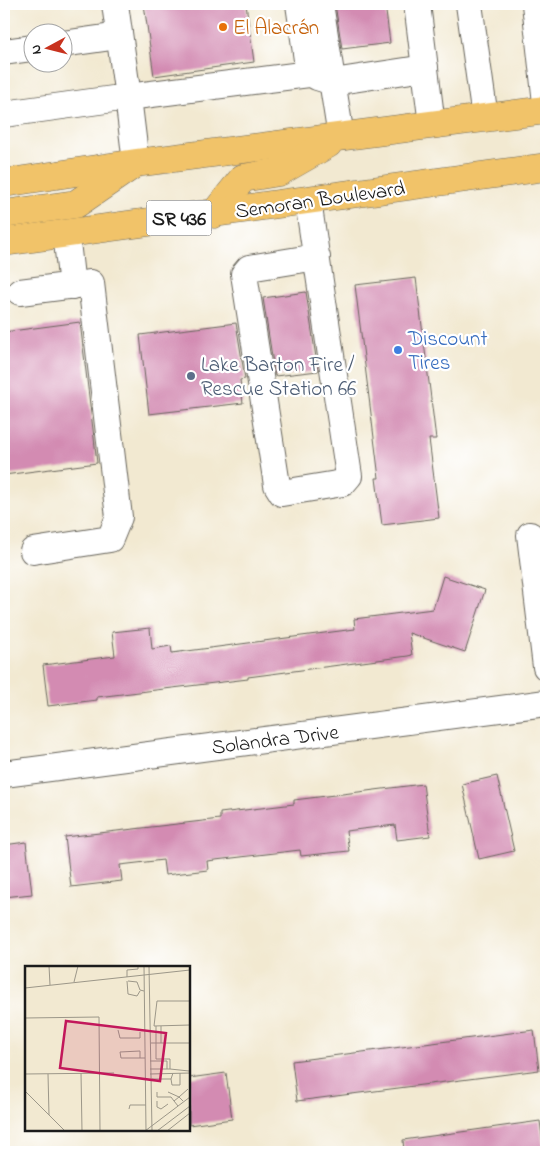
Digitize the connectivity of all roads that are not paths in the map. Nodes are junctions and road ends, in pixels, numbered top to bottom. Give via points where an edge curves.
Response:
1 (115, 4) edge
2 (299, 4) edge
3 (320, 4) edge
4 (417, 4) edge
5 (469, 4) edge
6 (535, 4) edge
7 (120, 36) junction
8 (72, 43) edge
9 (22, 49) edge
10 (4, 52) edge
11 (425, 68) junction
12 (309, 74) junction
13 (333, 82) junction
14 (128, 98) junction
15 (546, 103) edge
16 (546, 110) edge
17 (4, 114) edge
18 (485, 118) junction
19 (432, 125) junction
20 (341, 137) junction
21 (136, 163) junction
22 (546, 167) edge
23 (4, 183) edge
24 (308, 201) junction
25 (4, 214) edge
26 (214, 214) junction
27 (66, 234) junction
28 (4, 242) edge
29 (317, 257) junction
30 (72, 286) junction
31 (20, 292) dead end
32 (530, 535) dead end
33 (33, 551) dead end
34 (546, 667) edge
35 (546, 703) edge
36 (4, 774) edge

1 - 7 street
2 - 12 street
3 - 13 street
4 - 11 street
5 - 18 street
6 - 15 street
7 - 8 street
7 - 14 street
9 - 10 street
11 - 13 street
11 - 19 street
12 - 13 street
12 - 14 street
13 - 20 street
14 - 17 street
14 - 21 street
16 - 18 main road
18 - 19 main road
19 - 20 main road
20 - 21 main road
20 - 26 main road via 279,172 243,178
21 - 23 main road
21 - 25 main road via 76,204
22 - 24 main road, Semoran Boulevard / SR 436
24 - 26 main road, Semoran Boulevard / SR 436
24 - 29 street
26 - 27 main road, Semoran Boulevard / SR 436
27 - 28 main road, Semoran Boulevard / SR 436
27 - 30 street
29 - 29 street via 349,476 343,483 282,494 277,485 244,274 249,268
30 - 31 street
30 - 33 street via 91,283 119,516 110,539
32 - 34 street
35 - 36 street, Solandra Drive

